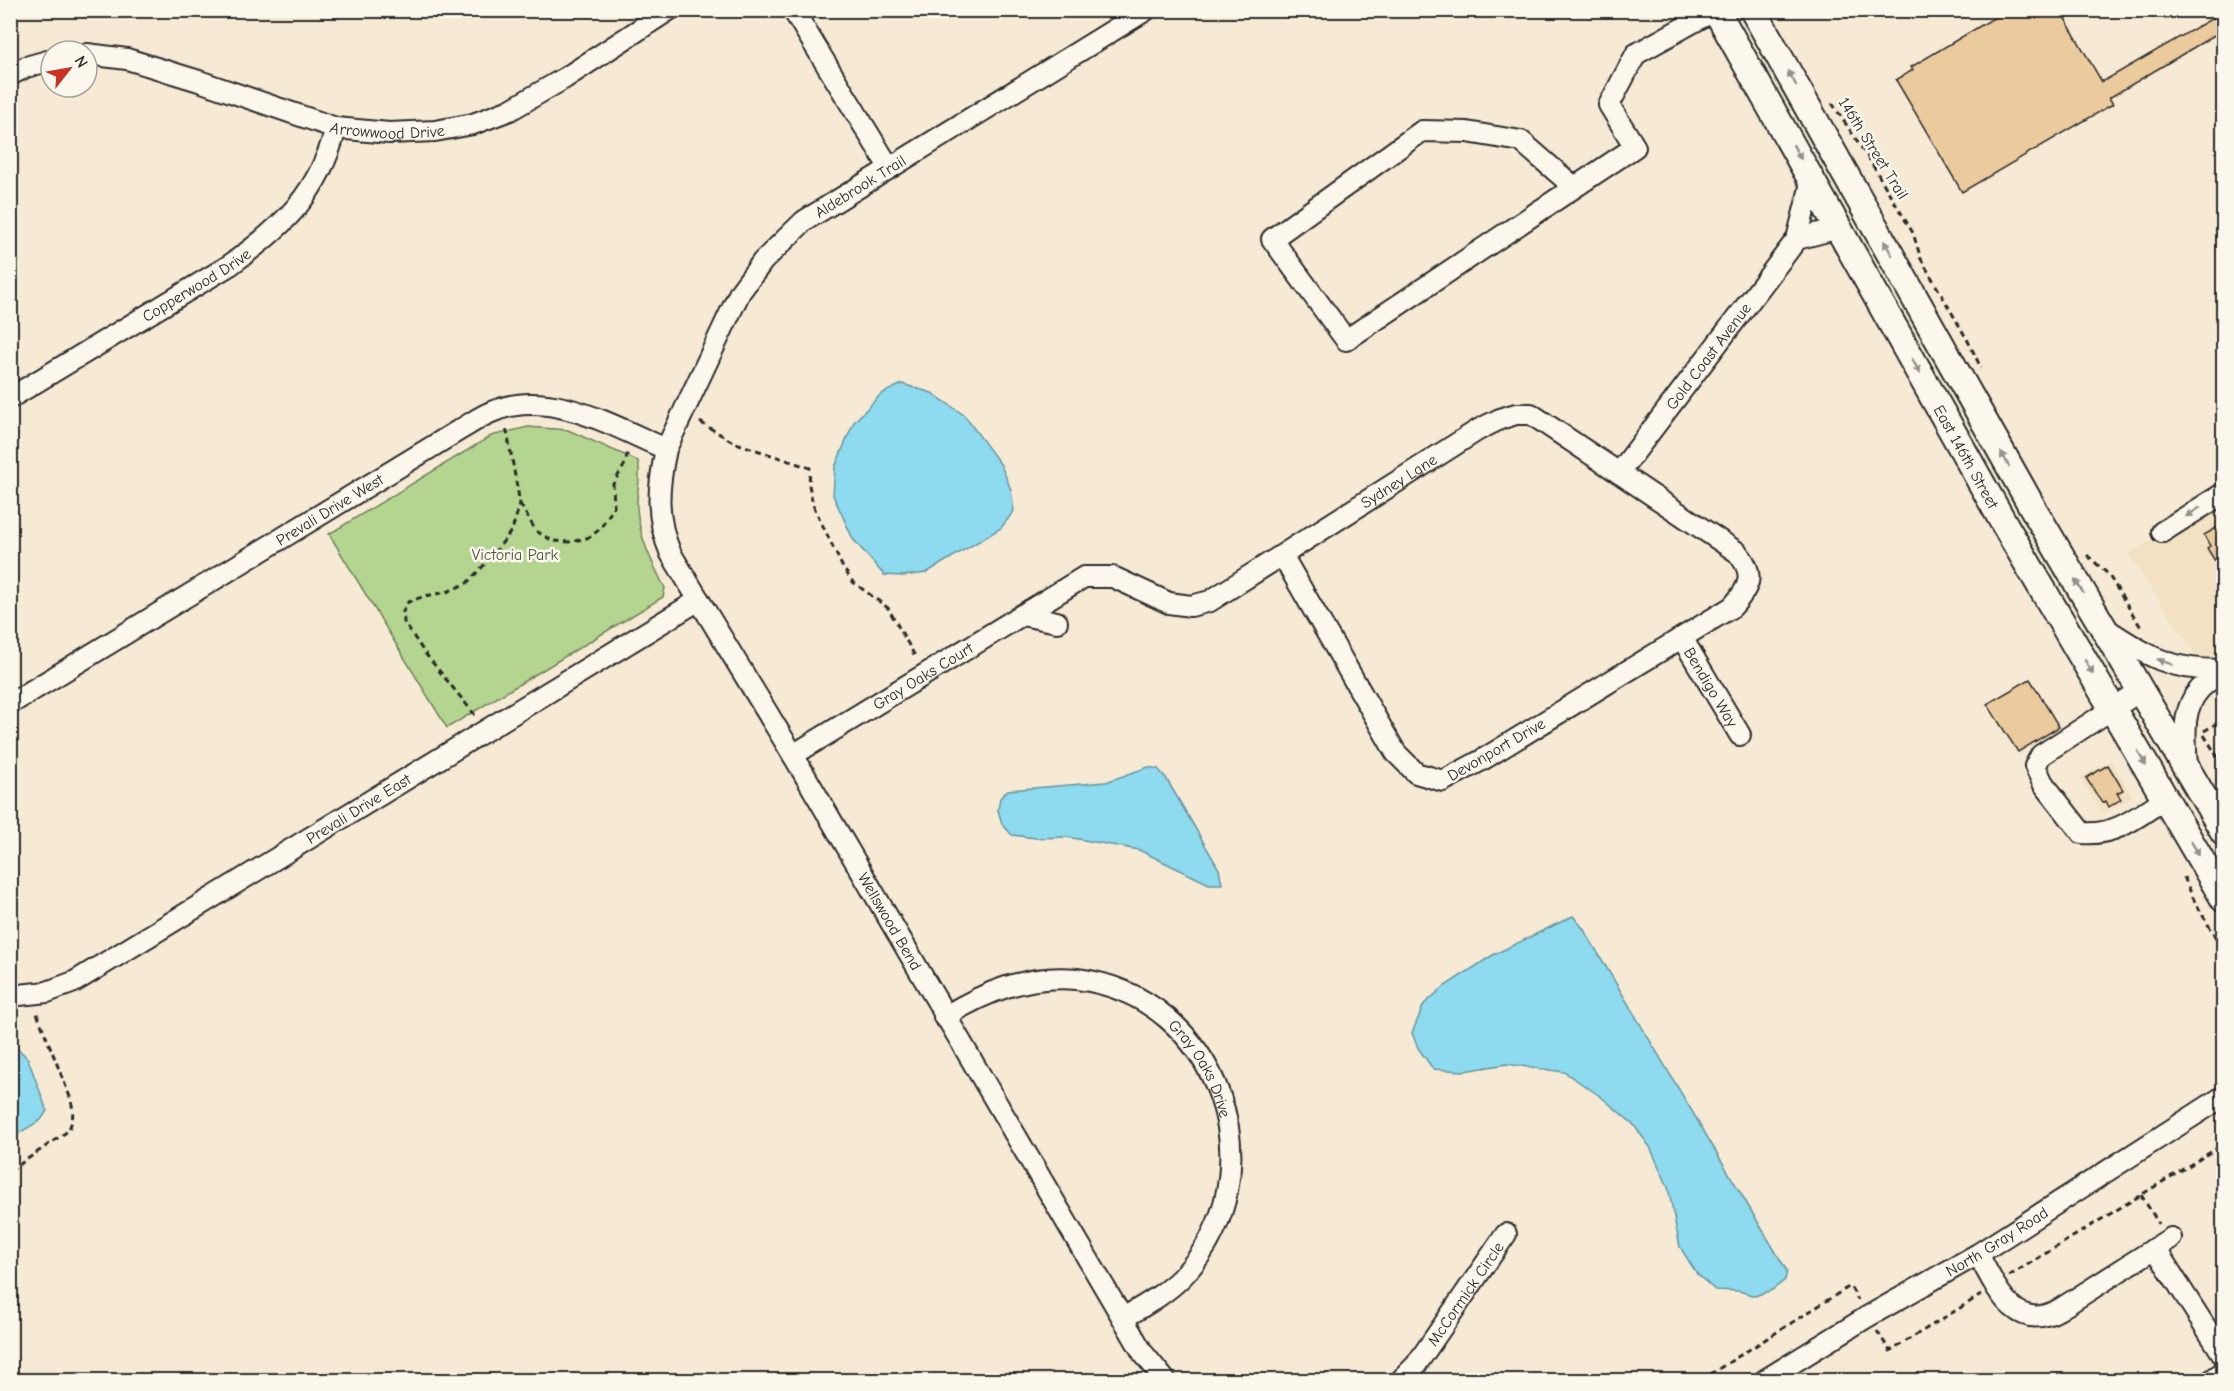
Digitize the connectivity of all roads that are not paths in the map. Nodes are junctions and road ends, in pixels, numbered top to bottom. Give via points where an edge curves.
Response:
1 (669, 10) edge
2 (793, 10) edge
3 (1146, 10) edge
4 (1715, 10) edge
5 (1753, 10) edge
6 (99, 56) edge
7 (39, 63) edge
8 (10, 75) edge
9 (336, 128) junction
10 (889, 168) junction
11 (1812, 180) junction
12 (1574, 188) junction
13 (1839, 228) junction
14 (1797, 239) junction
15 (10, 398) edge
16 (666, 449) junction
17 (1619, 473) junction
18 (2223, 493) edge
19 (2162, 532) dead end
20 (1282, 555) junction
21 (1748, 578) joint
22 (699, 600) junction
23 (1022, 615) junction
24 (1057, 622) dead end
25 (2104, 628) junction
26 (1682, 638) junction
27 (2223, 670) edge
28 (2140, 691) junction
29 (10, 704) edge
30 (2113, 707) junction
31 (1740, 735) dead end
32 (793, 755) junction
33 (2187, 769) junction
34 (2166, 798) junction
35 (2223, 832) edge
36 (2223, 899) edge
37 (10, 996) edge
38 (944, 1017) junction
39 (2223, 1096) edge
40 (1506, 1234) dead end
41 (1978, 1254) junction
42 (1123, 1318) junction
43 (2223, 1356) edge
44 (2223, 1371) edge
45 (1165, 1380) edge
46 (1401, 1380) edge
47 (1765, 1380) edge
48 (2212, 1380) edge

1 - 9 street, Arrowwood Drive via 510,110 473,124 389,133
2 - 10 street
3 - 10 street, Aldebrook Trail
4 -> 11 main road, East 146th Street
4 - 12 street via 1636,54 1609,105 1635,147
25 -> 5 main road, East 146th Street
6 - 9 street, Arrowwood Drive via 127,59 199,81
7 - 8 street
9 - 15 street, Copperwood Drive via 330,152 310,189 263,241
10 - 16 street, Aldebrook Trail via 804,220 763,261 740,292
11 - 13 main road, East 146th Street
11 - 14 street, Gold Coast Avenue
12 - 12 street via 1346,340 1272,238 1422,131 1467,132 1521,141
13 - 14 street
13 -> 30 main road, East 146th Street via 2006,527
14 - 17 street, Gold Coast Avenue
16 - 22 street, Wellswood Bend via 660,475 660,522 671,554
16 - 29 street, Prevali Drive West via 559,407 534,404 494,411
17 - 20 street, Sydney Lane via 1531,414 1516,414 1478,430
17 - 21 street, Sydney Lane via 1737,552 1747,564
18 -> 19 street
20 - 23 street, Sydney Lane via 1210,601 1191,606 1169,603 1113,577 1084,577
20 - 26 street, Devonport Drive via 1396,753 1416,773 1443,781
21 - 26 street, Devonport Drive via 1745,592 1732,607
22 - 32 street, Wellswood Bend
22 - 37 street, Prevali Drive East via 74,982 47,992
23 - 24 street
23 - 32 street, Gray Oaks Court
27 -> 25 street via 2190,669 2160,661
25 - 28 main road, East 146th Street
26 - 31 street, Bendigo Way
27 - 33 street via 2201,688 2188,710
28 - 30 street
28 - 33 main road, East 146th Street
30 -> 34 main road, East 146th Street
30 - 34 street via 2041,755 2035,766 2043,783 2082,833 2099,834 2120,828
32 - 38 street, Wellswood Bend
33 - 35 main road, East 146th Street
34 -> 36 main road, East 146th Street
38 - 42 street, Wellswood Bend
38 - 42 street, Gray Oaks Drive via 978,997 1015,983 1075,979 1140,1001 1170,1021 1209,1069 1223,1101 1231,1143 1230,1176 1221,1214 1208,1243 1184,1275
39 - 41 street, North Gray Road
40 - 46 street, McCormick Circle via 1416,1365
41 - 43 street via 2008,1303 2027,1316 2043,1317 2163,1243
41 - 47 street, North Gray Road
42 - 45 street, Wellswood Bend via 1143,1353
44 - 48 street

